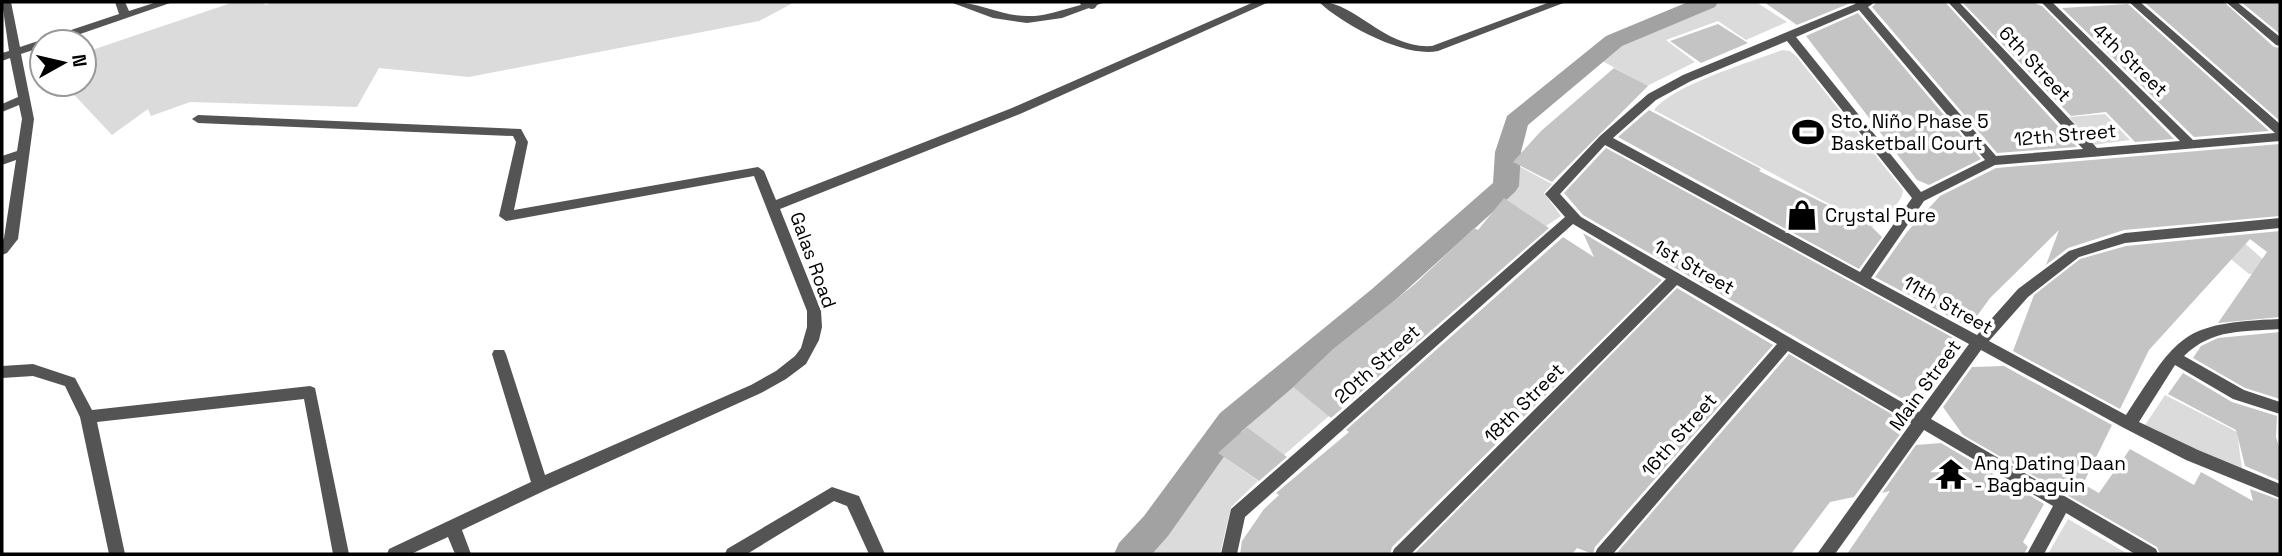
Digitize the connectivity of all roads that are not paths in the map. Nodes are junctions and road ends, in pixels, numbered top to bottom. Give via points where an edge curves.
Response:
1 (120, 2) edge
2 (167, 2) edge
3 (956, 2) edge
4 (1263, 2) edge
5 (1325, 2) edge
6 (1560, 2) edge
7 (1953, 2) edge
8 (2046, 2) edge
9 (2134, 2) edge
10 (2231, 2) edge
11 (1092, 3) edge
12 (1865, 3) edge
13 (4, 9) edge
14 (125, 15) junction
15 (87, 28) edge
16 (1789, 36) junction
17 (2280, 43) edge
18 (28, 48) edge
19 (15, 52) junction
20 (2, 57) edge
21 (24, 99) junction
22 (2, 107) edge
23 (198, 119) dead end
24 (2280, 131) edge
25 (2280, 137) edge
26 (1604, 139) junction
27 (2190, 144) junction
28 (2092, 151) junction
29 (23, 153) junction
30 (2, 161) edge
31 (1993, 161) junction
32 (1919, 198) junction
33 (774, 206) junction
34 (1572, 218) junction
35 (2280, 222) edge
36 (2, 250) edge
37 (1675, 279) junction
38 (1862, 280) junction
39 (2280, 324) edge
40 (1786, 343) junction
41 (1979, 343) junction
42 (499, 354) dead end
43 (2174, 357) junction
44 (2, 372) edge
45 (2280, 408) edge
46 (88, 417) junction
47 (1923, 421) junction
48 (2129, 424) junction
49 (540, 485) junction
50 (2280, 491) edge
51 (2062, 505) junction
52 (452, 527) junction
53 (1228, 553) edge
54 (117, 554) edge
55 (341, 554) edge
56 (395, 554) edge
57 (463, 554) edge
58 (733, 554) edge
59 (877, 554) edge
60 (1400, 554) edge
61 (1603, 554) edge
62 (1825, 554) edge
63 (2035, 554) edge
64 (2150, 554) edge

1 - 14 street
2 - 14 street
3 - 11 street via 1022,22
4 - 33 street, Galas Road via 1016,111
5 - 6 street via 1419,52
7 - 28 street, 6th Street
8 - 27 street, 4th Street
9 - 24 street
10 - 17 street
12 - 16 street, 1st Street
12 - 31 street
13 - 19 street
14 - 15 street
16 - 26 street, 1st Street via 1652,97
16 - 32 street
18 - 19 street
19 - 20 street
19 - 21 street
21 - 22 street
21 - 29 street via 28,119
23 - 33 street via 517,132 522,142 506,216 758,171
25 - 27 street, 12th Street
26 - 34 street, 1st Street via 1552,194
26 - 38 street, 11th Street
27 - 28 street, 12th Street
28 - 31 street, 12th Street
29 - 30 street
29 - 36 street via 11,239
31 - 32 street, 12th Street
32 - 38 street, 12th Street
33 - 49 street, Galas Road via 814,311 813,344 801,360 756,389
34 - 37 street, 1st Street
34 - 53 street, 20th Street via 1237,514
35 - 41 street, Main Street via 2125,239 2074,254 2023,293
37 - 40 street, 1st Street
37 - 60 street, 18th Street
38 - 41 street, 11th Street
39 - 43 street via 2199,335
40 - 47 street, 1st Street
40 - 61 street, 16th Street
41 - 47 street, Main Street
41 - 48 street, 11th Street
42 - 49 street
43 - 45 street via 2221,387 2261,405
43 - 48 street
44 - 46 street via 33,370 70,382
46 - 54 street
46 - 55 street via 310,392
47 - 51 street, 1st Street
47 - 62 street, Main Street
48 - 50 street, 11th Street
49 - 52 street, Galas Road
51 - 63 street
51 - 64 street, 1st Street
52 - 56 street, Galas Road
52 - 57 street
58 - 59 street via 832,494 853,501

